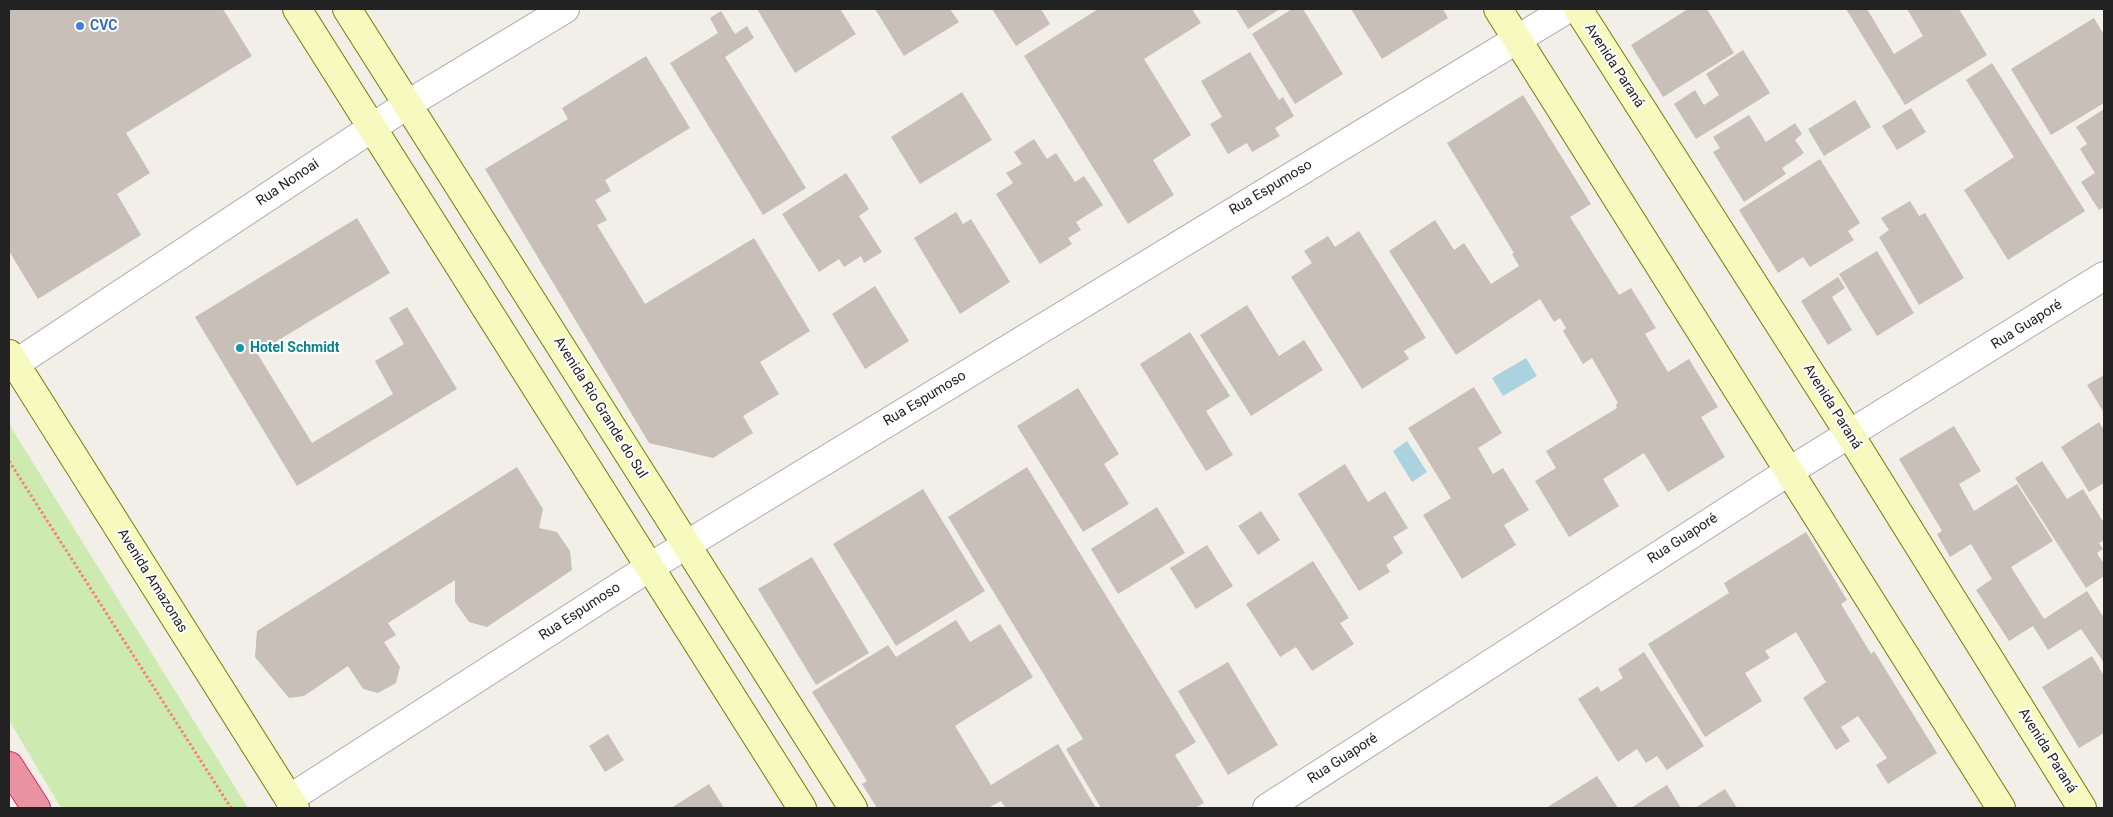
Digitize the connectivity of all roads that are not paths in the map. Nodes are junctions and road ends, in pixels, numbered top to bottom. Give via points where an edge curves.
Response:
1 (297, 9) edge
2 (347, 9) edge
3 (565, 9) edge
4 (1498, 9) edge
5 (1567, 9) edge
6 (1578, 9) edge
7 (1517, 38) junction
8 (408, 104) junction
9 (372, 128) junction
10 (2104, 276) edge
11 (12, 359) edge
12 (1850, 435) junction
13 (1788, 472) junction
14 (687, 544) junction
15 (650, 567) junction
16 (9, 766) edge
17 (292, 804) edge
18 (36, 808) edge
19 (802, 808) edge
20 (853, 808) edge
21 (1267, 808) edge
22 (2001, 808) edge
23 (2082, 808) edge

1 - 9 street
2 - 8 street, Avenida Rio Grande do Sul
3 - 8 street, Rua Nonoai
4 - 7 street
5 - 7 street, Rua Espumoso
6 - 12 street, Avenida Paraná
7 - 13 street
7 - 14 street, Rua Espumoso
8 - 9 street, Rua Nonoai
8 - 14 street, Avenida Rio Grande do Sul
9 - 11 street, Rua Nonoai
9 - 15 street
10 - 12 street, Rua Guaporé
11 - 17 street, Avenida Amazonas
12 - 13 street, Rua Guaporé
12 - 23 street, Avenida Paraná
13 - 21 street, Rua Guaporé
13 - 22 street
14 - 15 street, Rua Espumoso
14 - 20 street, Avenida Rio Grande do Sul
15 - 17 street, Rua Espumoso
15 - 19 street
16 - 18 highway

